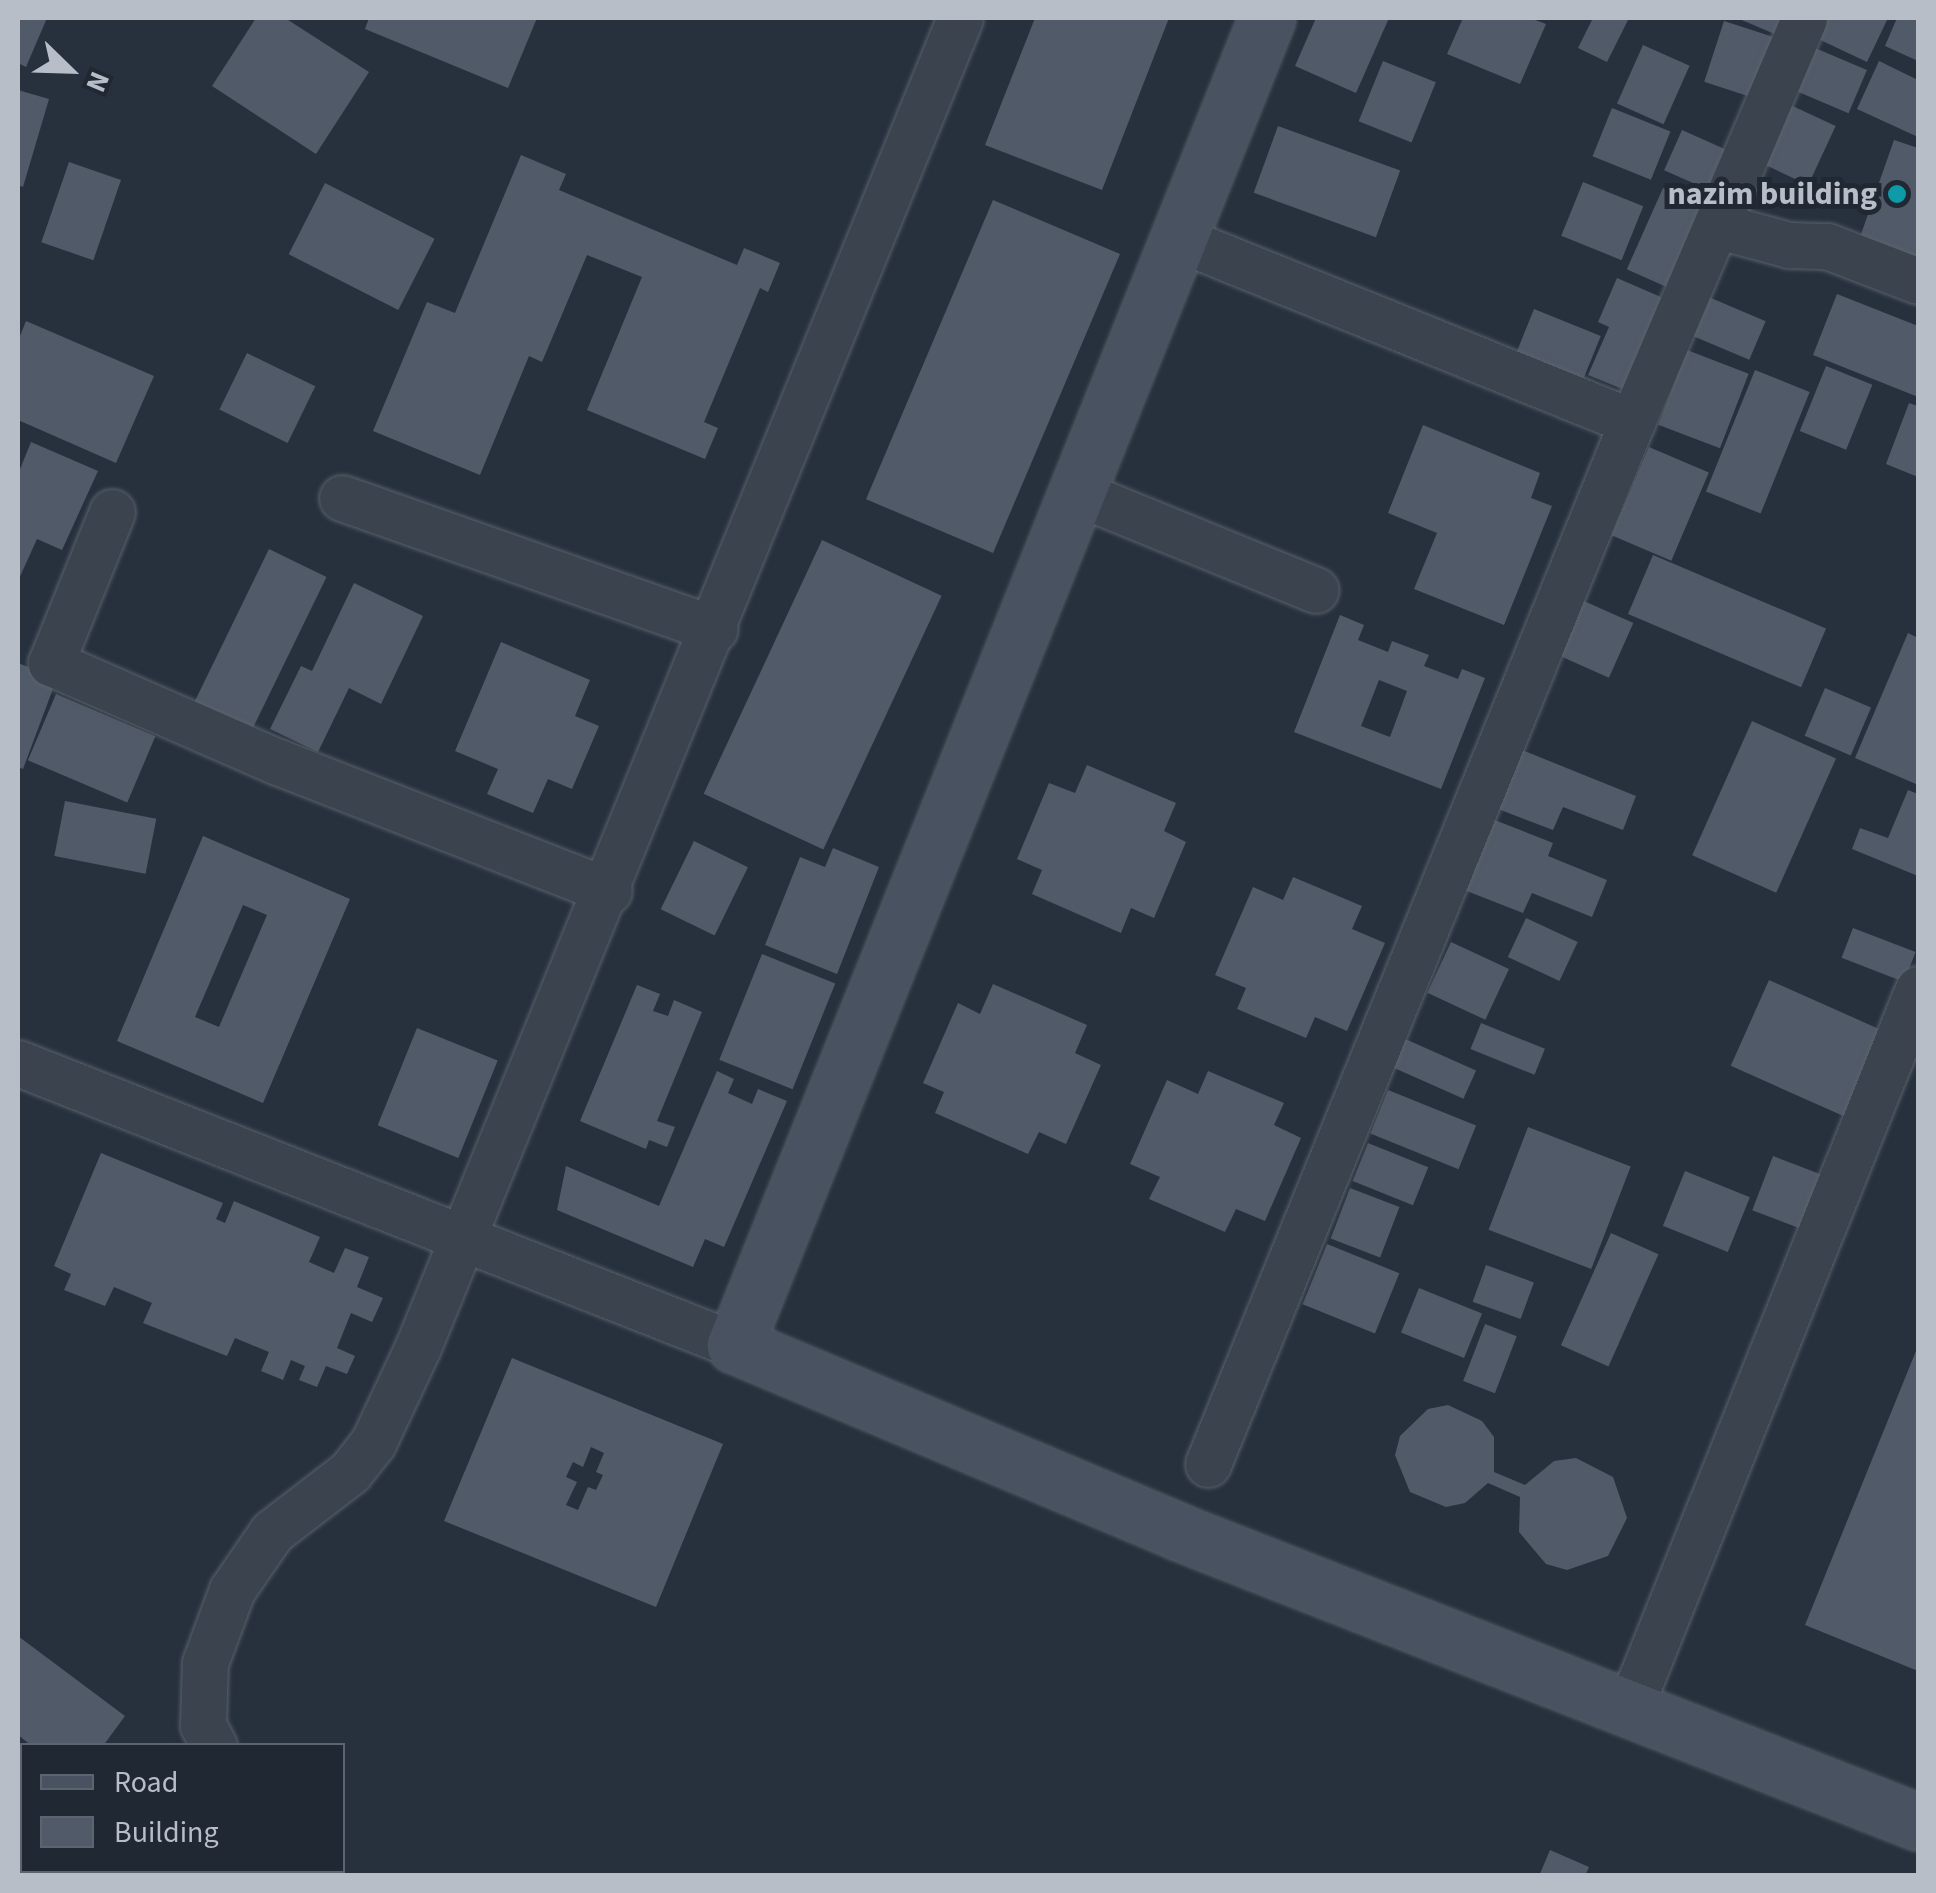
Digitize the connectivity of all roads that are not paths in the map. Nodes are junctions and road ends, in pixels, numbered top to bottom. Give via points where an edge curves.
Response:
1 (960, 18) edge
2 (1267, 18) edge
3 (1804, 18) edge
4 (1719, 226) junction
5 (1177, 238) junction
6 (1918, 281) edge
7 (1632, 422) junction
8 (1073, 492) junction
9 (342, 498) dead end
10 (112, 512) dead end
11 (1316, 590) dead end
12 (715, 629) junction
13 (609, 891) junction
14 (1918, 989) edge
15 (18, 1063) edge
16 (464, 1240) junction
17 (735, 1346) junction
18 (1208, 1464) dead end
19 (1628, 1712) junction
20 (212, 1743) edge
21 (1918, 1822) edge

1 - 12 street
2 - 5 street
3 - 4 street
4 - 6 street via 1789,245 1827,246
4 - 7 street
5 - 7 street
5 - 8 street
7 - 18 street
8 - 11 street
8 - 17 street
9 - 12 street
10 - 13 street via 51,662 278,762
12 - 13 street
13 - 16 street
14 - 19 street
15 - 16 street
16 - 17 street
16 - 20 street via 373,1443 350,1472 272,1532 232,1590 205,1663 203,1725
17 - 19 street
19 - 21 street

